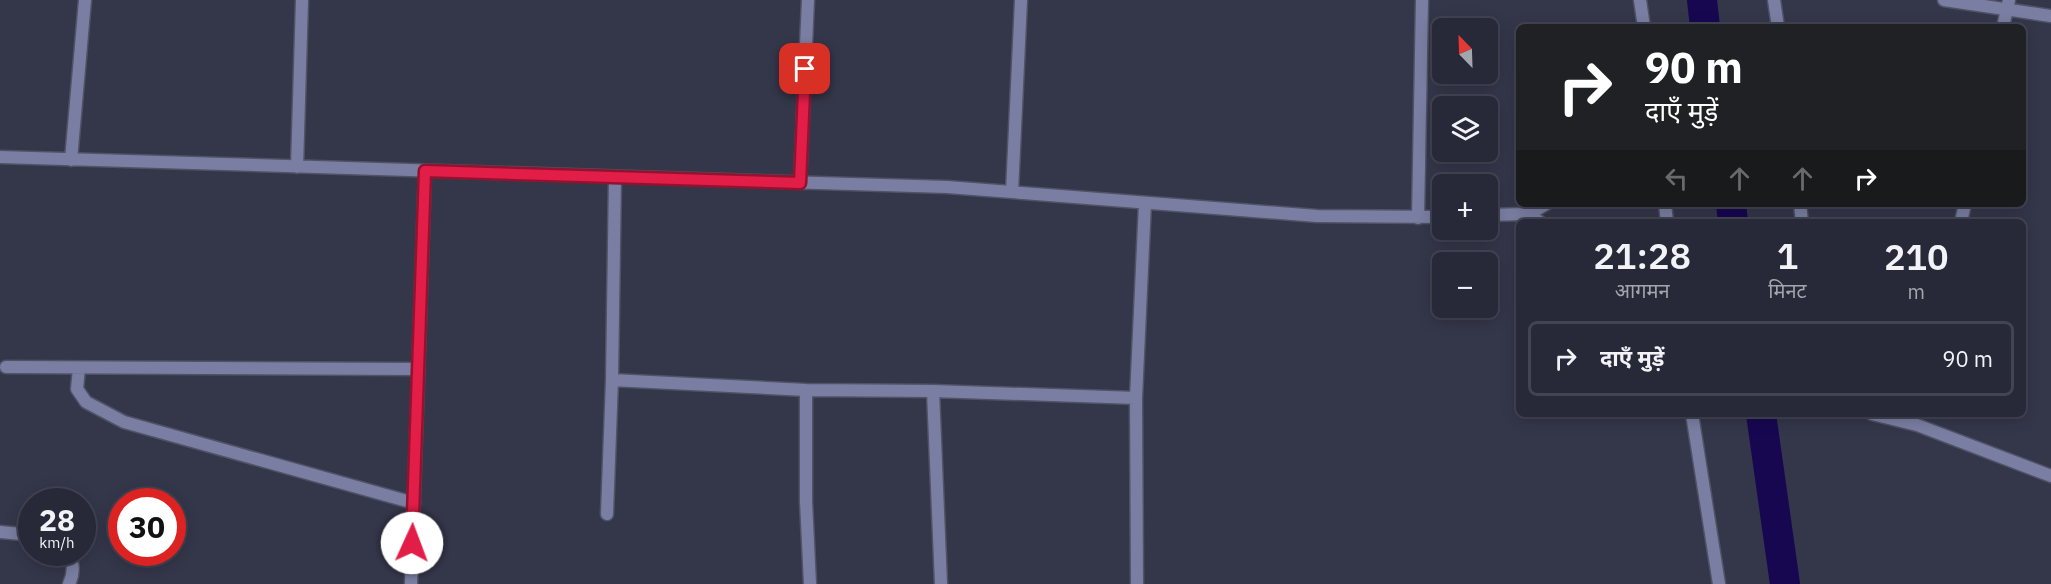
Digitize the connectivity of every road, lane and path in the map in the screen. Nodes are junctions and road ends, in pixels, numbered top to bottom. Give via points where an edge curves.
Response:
1 (85, 0) edge
2 (302, 0) edge
3 (808, 0) edge
4 (1021, 0) edge
5 (1422, 0) edge
6 (1640, 0) edge
7 (1774, 0) edge
8 (1944, 0) edge
9 (2008, 4) edge
10 (2051, 16) edge
11 (1644, 24) edge
12 (1778, 24) edge
13 (2004, 24) edge
14 (0, 157) edge
15 (71, 160) junction
16 (297, 167) junction
17 (425, 171) junction
18 (615, 177) junction
19 (800, 183) junction
20 (1012, 192) junction
21 (1144, 203) junction
22 (1540, 207) edge
23 (1529, 213) junction
24 (1498, 215) edge
25 (1432, 217) edge
26 (1418, 218) junction
27 (1536, 219) edge
28 (6, 367) dead end
29 (79, 368) junction
30 (417, 369) junction
31 (612, 380) junction
32 (806, 390) junction
33 (933, 391) junction
34 (1136, 398) junction
35 (1692, 417) edge
36 (1895, 417) edge
37 (1918, 420) edge
38 (2051, 476) edge
39 (414, 503) junction
40 (607, 514) dead end
41 (0, 532) edge
42 (18, 534) edge
43 (72, 566) edge
44 (69, 584) edge
45 (411, 584) edge
46 (810, 584) edge
47 (941, 584) edge
48 (1137, 584) edge
49 (1719, 584) edge

1 - 15 street
2 - 16 street
3 - 19 street
4 - 20 street
5 - 26 street
6 - 11 street
7 - 12 street
8 - 9 street
9 - 10 street
9 - 13 street
14 - 15 street
15 - 16 street
16 - 17 street
17 - 18 street
17 - 30 street
18 - 19 street
18 - 31 street
19 - 20 street
20 - 21 street
21 - 26 street via 1317,216
21 - 34 street
22 - 23 street
23 - 24 street
23 - 27 street
25 - 26 street
28 - 29 street
29 - 30 street
29 - 39 street via 77,389 86,402 124,422
30 - 39 street
31 - 32 street
31 - 40 street
32 - 33 street
32 - 46 street
33 - 34 street
33 - 47 street
34 - 48 street
35 - 49 street
36 - 37 street
37 - 38 street
39 - 45 street
41 - 42 street
43 - 44 street via 74,574

